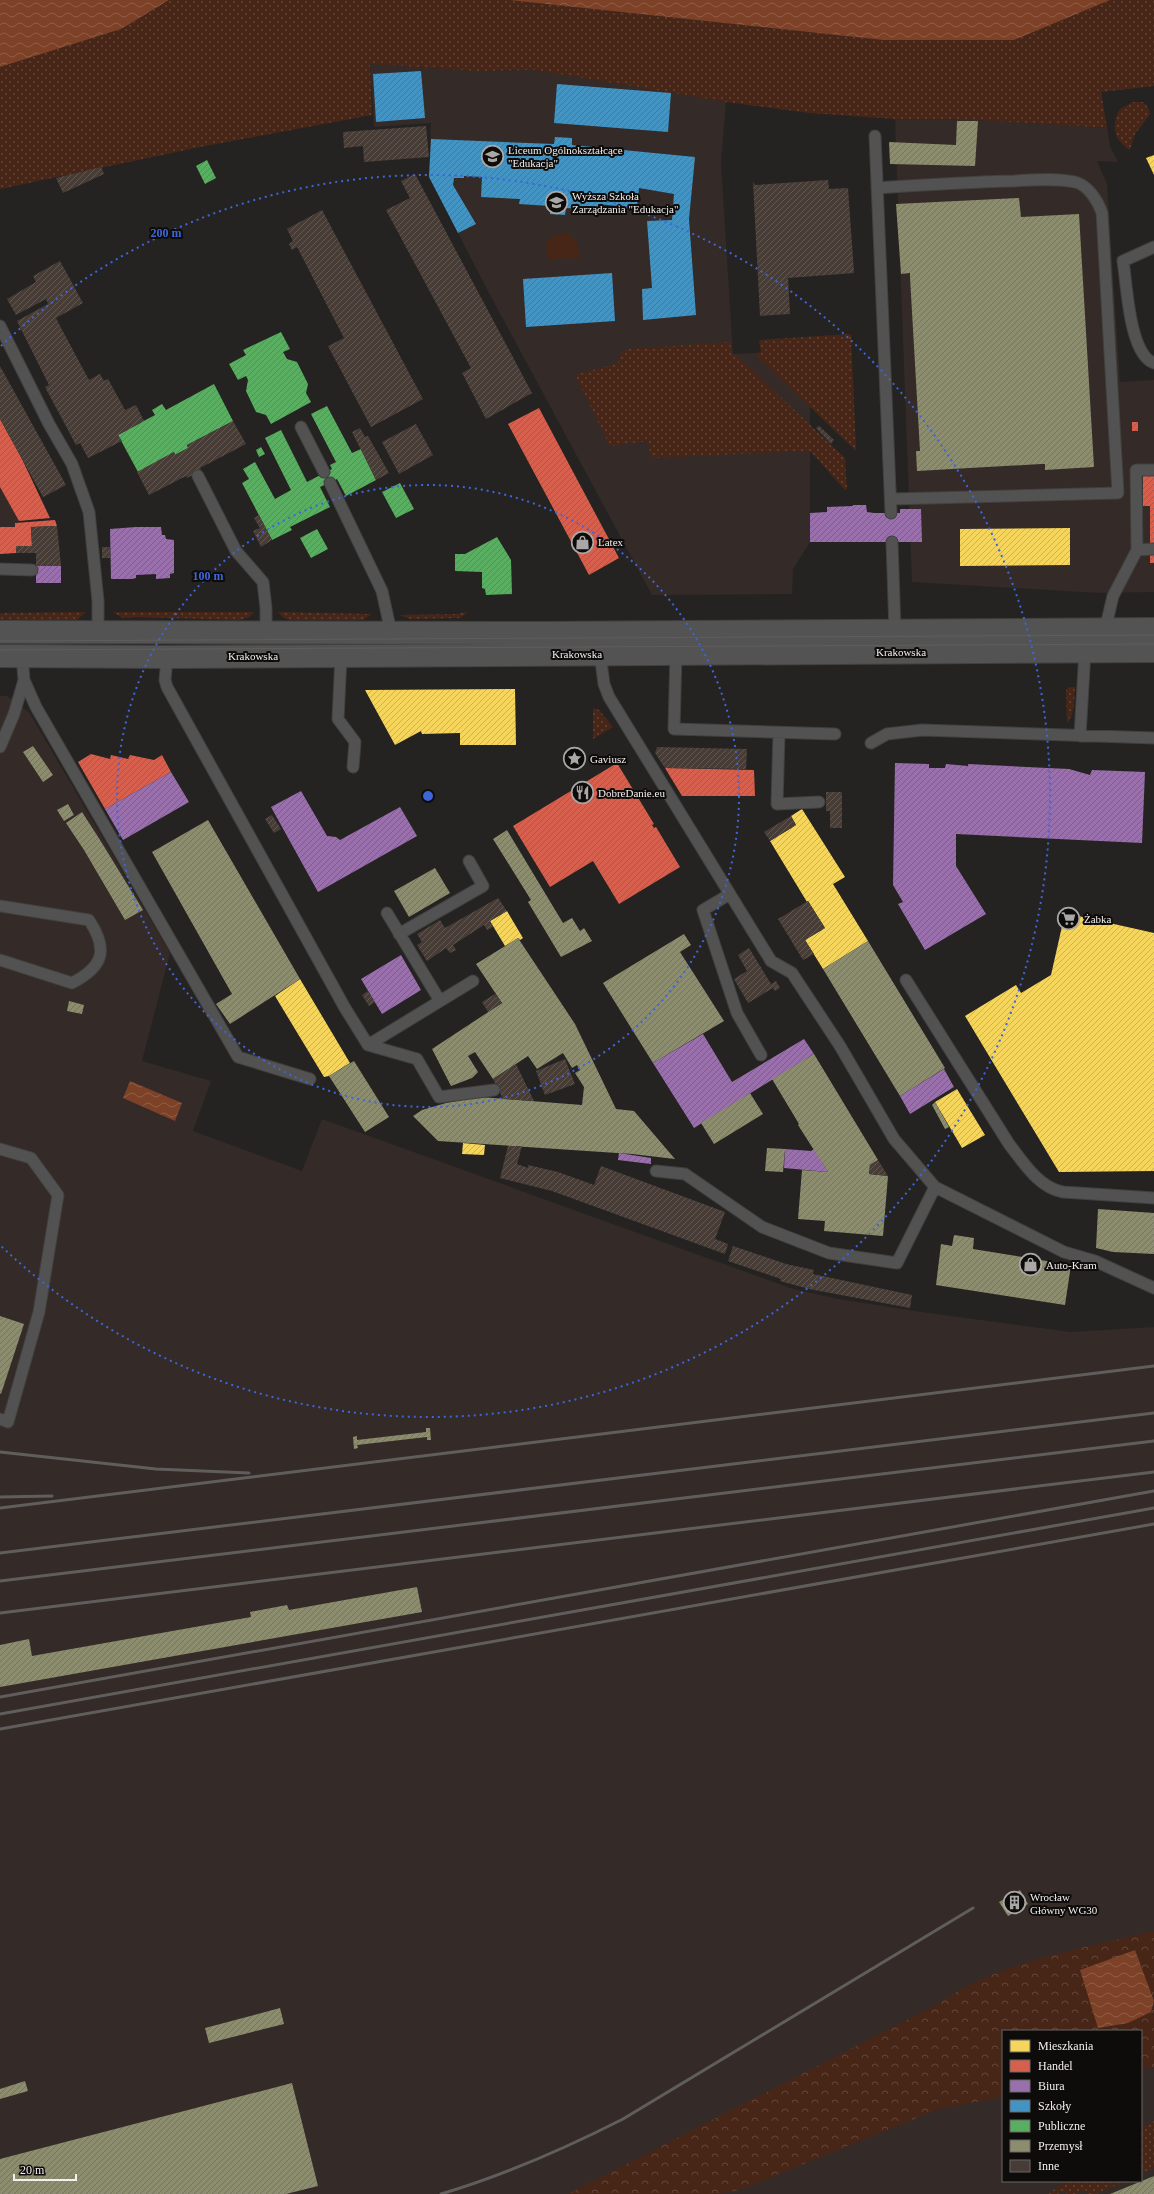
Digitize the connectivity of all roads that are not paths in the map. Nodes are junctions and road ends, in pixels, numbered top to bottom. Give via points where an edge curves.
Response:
1 (875, 136) dead end
2 (877, 188) junction
3 (1154, 247) edge
4 (0, 326) edge
5 (1154, 363) edge
6 (301, 427) dead end
7 (1154, 470) edge
8 (324, 472) dead end
9 (198, 476) dead end
10 (330, 483) dead end
11 (892, 499) junction
12 (891, 513) dead end
13 (892, 542) dead end
14 (1136, 550) junction
15 (1154, 550) edge
16 (0, 569) edge
17 (32, 570) dead end
18 (1154, 629) edge
19 (895, 630) junction
20 (1105, 630) junction
21 (0, 632) edge
22 (98, 632) junction
23 (266, 632) junction
24 (391, 632) junction
25 (1085, 651) junction
26 (1154, 651) edge
27 (600, 654) junction
28 (676, 654) junction
29 (0, 656) edge
30 (22, 656) junction
31 (341, 656) junction
32 (167, 657) junction
33 (24, 680) junction
34 (779, 733) junction
35 (835, 734) dead end
36 (1080, 736) junction
37 (1154, 738) edge
38 (871, 743) dead end
39 (0, 747) edge
40 (353, 767) dead end
41 (819, 802) dead end
42 (469, 861) dead end
43 (730, 894) junction
44 (0, 906) edge
45 (387, 913) dead end
46 (399, 934) junction
47 (0, 960) edge
48 (906, 980) dead end
49 (473, 981) dead end
50 (440, 1001) junction
51 (368, 1045) junction
52 (761, 1055) dead end
53 (310, 1079) dead end
54 (494, 1090) dead end
55 (0, 1149) edge
56 (656, 1171) dead end
57 (935, 1187) junction
58 (1154, 1198) edge
59 (1154, 1288) edge
60 (0, 1419) edge

1 - 2 lane
2 - 11 lane
2 - 11 lane via 1049,180 1076,182 1098,201 1102,213 1118,494
3 - 5 lane via 1124,262 1134,336 1140,351
4 - 22 lane via 72,464 89,512 98,601
6 - 8 lane
7 - 14 lane via 1136,470
9 - 23 lane via 236,551 262,582
10 - 24 lane via 382,591
11 - 12 lane
13 - 19 lane
14 - 15 lane
14 - 20 lane via 1113,596
16 - 17 lane
18 - 20 main road, Krakowska
19 - 20 main road, Krakowska
19 - 24 main road, Krakowska
21 - 22 main road, Krakowska
22 - 23 main road, Krakowska
23 - 24 main road, Krakowska
25 - 26 main road, Krakowska
25 - 28 main road, Krakowska
25 - 36 lane
27 - 28 main road, Krakowska
27 - 31 main road, Krakowska
27 - 43 lane via 604,684 609,697
28 - 34 lane via 674,729
29 - 30 main road, Krakowska
30 - 32 main road, Krakowska
30 - 33 lane
31 - 32 main road, Krakowska
31 - 40 lane via 338,719 355,742
32 - 51 lane via 167,687
33 - 39 lane via 14,714
33 - 53 lane via 36,707 238,1057
34 - 35 lane
34 - 41 lane via 777,804
36 - 37 lane
36 - 38 lane via 922,730 887,734
42 - 46 lane via 483,886
43 - 52 lane via 703,910 737,1013
43 - 57 lane via 771,962 792,973 840,1046 894,1139
44 - 47 lane via 89,920 99,934 101,951 100,962 92,972 72,984
45 - 46 lane
46 - 50 lane
48 - 58 lane via 1010,1144 1028,1168 1046,1185 1063,1192
49 - 50 lane
50 - 51 lane
51 - 54 lane via 417,1059 439,1098
55 - 60 lane via 31,1158 58,1195 39,1312 8,1422
56 - 57 lane via 685,1174 762,1227 828,1253 897,1263
57 - 59 lane via 1064,1252 1095,1261

